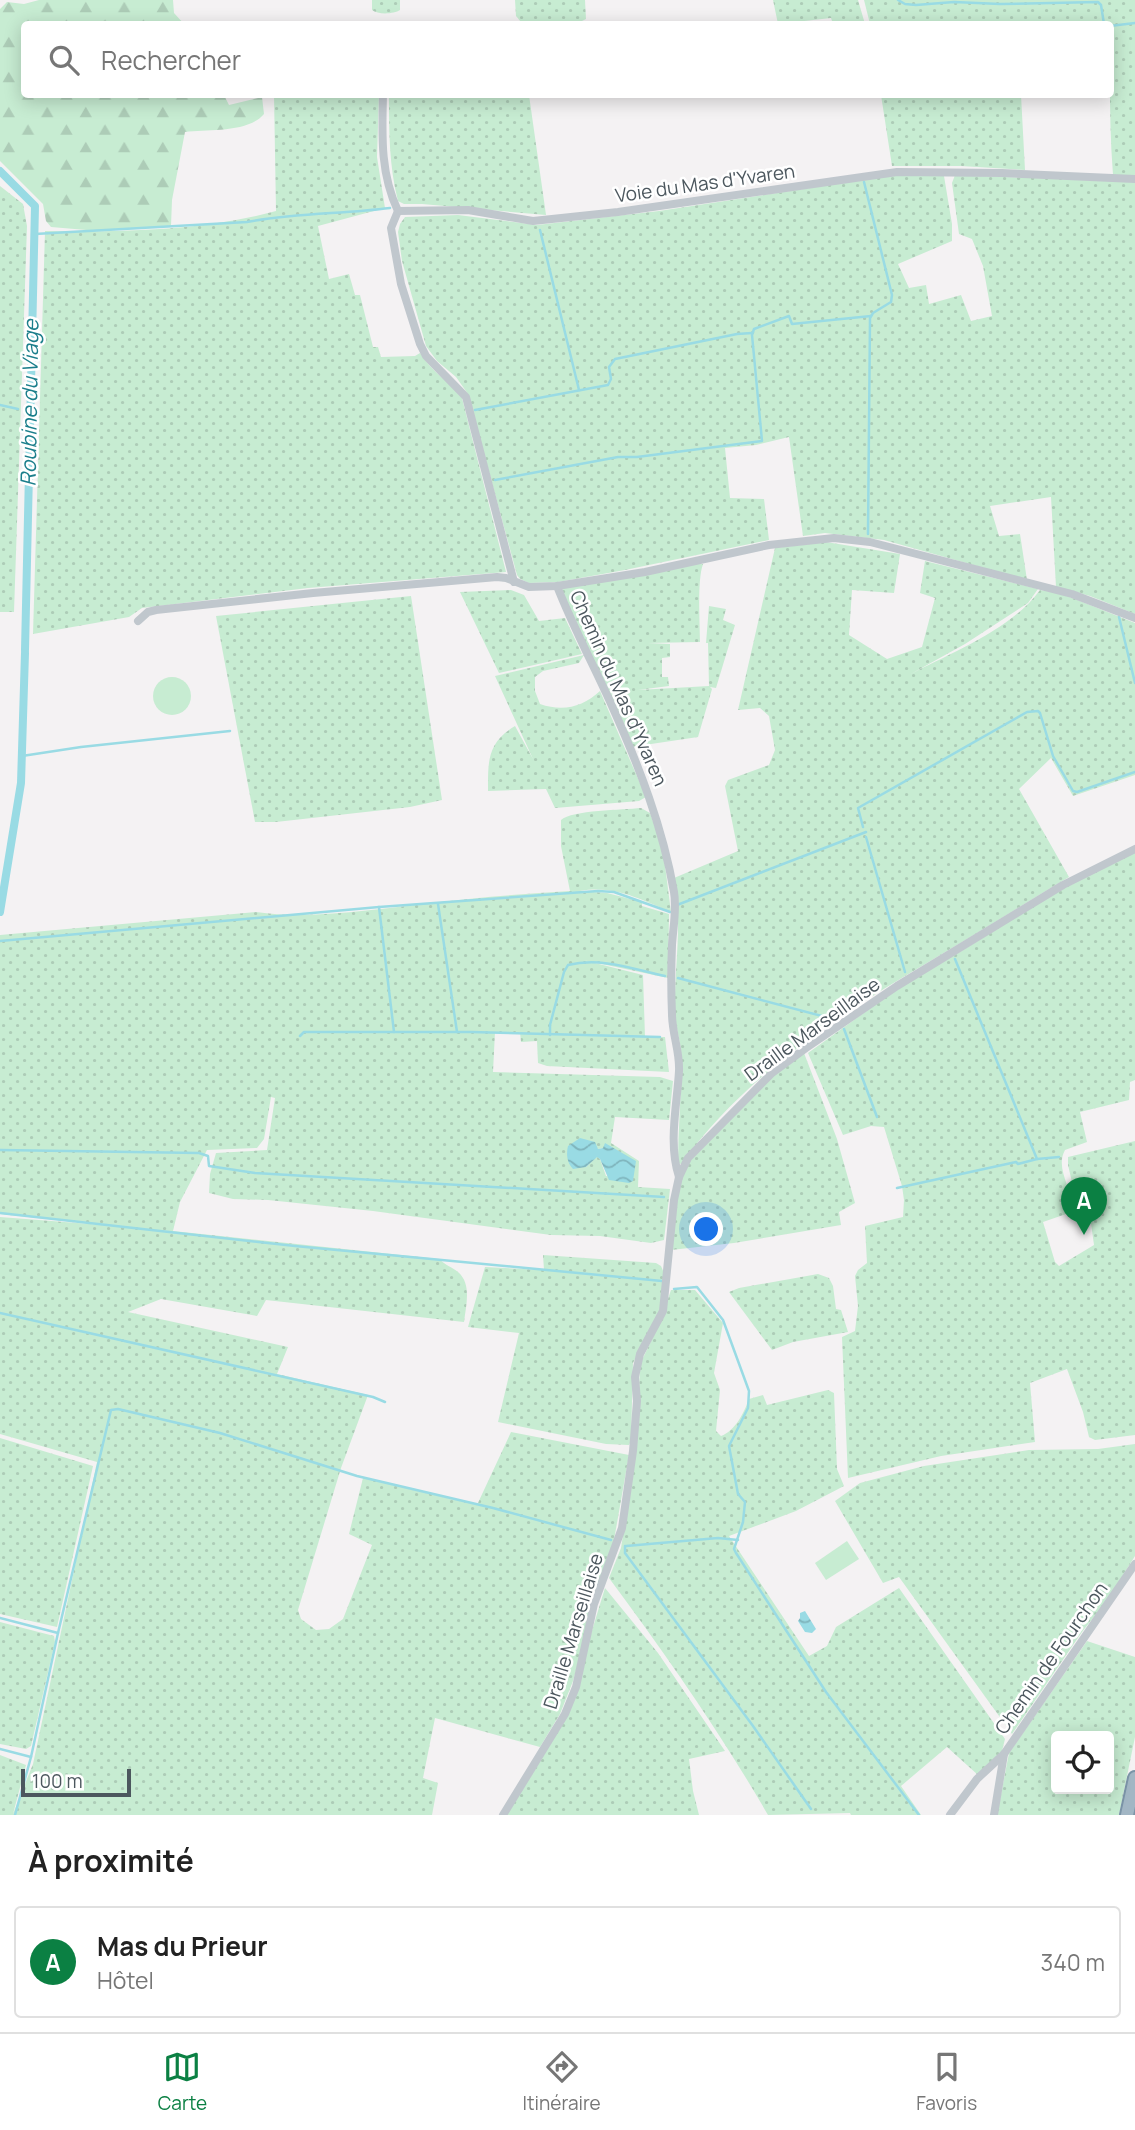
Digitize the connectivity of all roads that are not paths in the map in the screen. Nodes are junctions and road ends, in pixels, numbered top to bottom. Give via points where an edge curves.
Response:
1 (383, 98) edge
2 (1135, 179) edge
3 (398, 211) junction
4 (514, 582) junction
5 (557, 586) junction
6 (1135, 618) edge
7 (138, 621) dead end
8 (1135, 849) edge
9 (679, 1177) junction
10 (1135, 1563) edge
11 (1004, 1754) junction
12 (1135, 1778) edge
13 (503, 1815) edge
14 (950, 1815) edge
15 (994, 1815) edge
16 (1127, 1815) edge

1 - 3 street via 382,157
2 - 3 street, Voie du Mas d'Yvaren via 897,172 533,221 468,210
3 - 4 street via 391,228 401,284 426,356 466,397
4 - 5 street via 529,587
4 - 7 street via 497,578 313,593 156,610
5 - 6 street via 769,545 834,538 870,542 1072,594
5 - 9 street, Chemin du Mas d'Yvaren via 645,786 674,891 671,1018 680,1054 674,1125
8 - 9 street, Draille Marseillaise via 1040,899 806,1048 737,1106 688,1158
9 - 13 street, Draille Marseillaise via 663,1311 640,1354 635,1377 633,1451 622,1528 594,1604 576,1687 565,1714
10 - 11 street, Chemin de Fourchon
11 - 14 street via 977,1779
11 - 15 street, Chemin de Fourchon
12 - 16 highway

